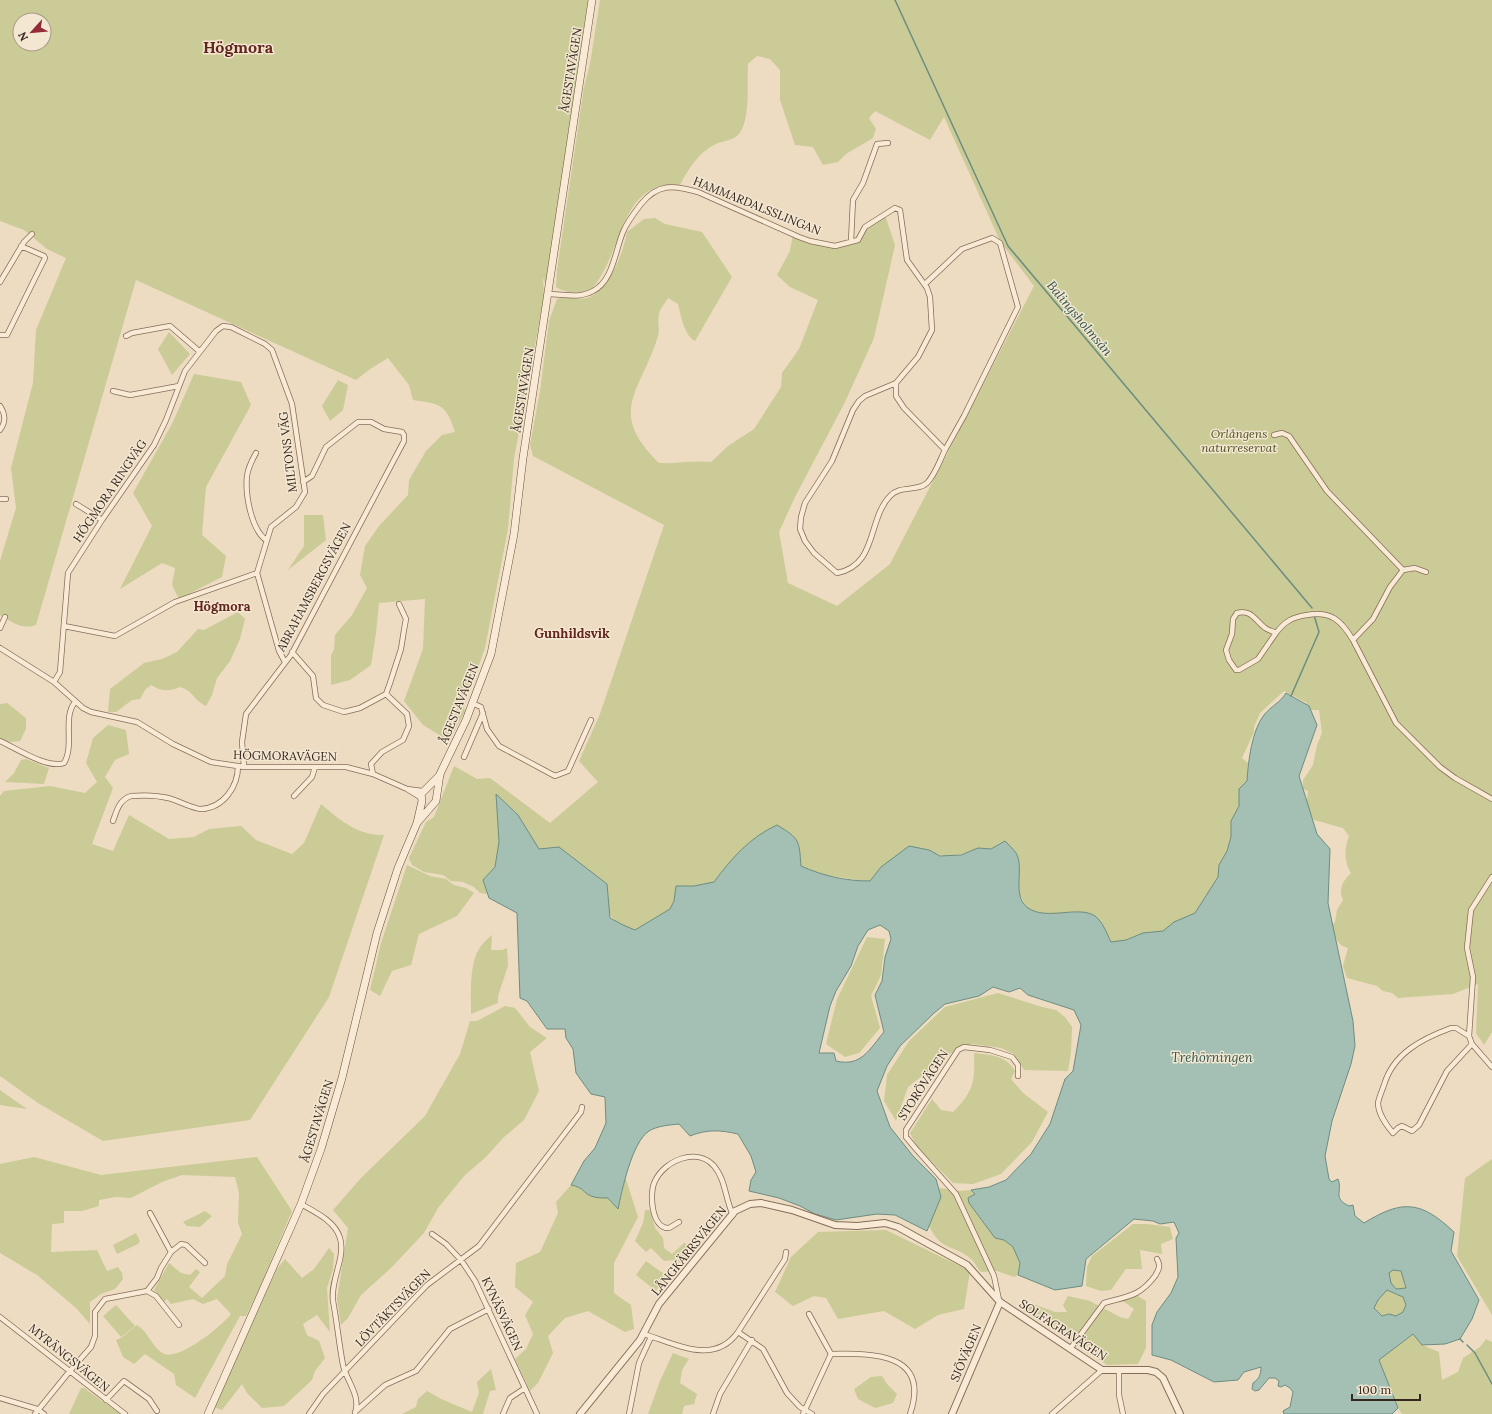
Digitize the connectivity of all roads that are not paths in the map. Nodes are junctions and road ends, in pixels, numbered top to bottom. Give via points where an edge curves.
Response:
1 (592, 0) edge
2 (888, 143) dead end
3 (32, 234) dead end
4 (851, 241) junction
5 (22, 246) junction
6 (0, 282) edge
7 (925, 284) junction
8 (548, 294) junction
9 (223, 326) joint
10 (0, 335) edge
11 (126, 336) dead end
12 (199, 351) junction
13 (896, 383) junction
14 (178, 386) junction
15 (113, 391) dead end
16 (0, 406) edge
17 (0, 430) edge
18 (1274, 435) dead end
19 (945, 450) junction
20 (256, 453) dead end
21 (303, 482) junction
22 (0, 499) edge
23 (6, 499) dead end
24 (76, 504) dead end
25 (102, 520) junction
26 (266, 540) junction
27 (1403, 570) junction
28 (257, 572) junction
29 (1426, 572) dead end
30 (399, 604) dead end
31 (5, 617) dead end
32 (64, 626) junction
33 (0, 628) edge
34 (1276, 633) junction
35 (1353, 640) junction
36 (0, 648) edge
37 (292, 652) junction
38 (285, 662) junction
39 (54, 682) junction
40 (386, 694) junction
41 (75, 702) junction
42 (472, 703) junction
43 (483, 713) junction
44 (591, 720) dead end
45 (0, 741) edge
46 (464, 757) dead end
47 (238, 766) junction
48 (244, 767) junction
49 (315, 767) junction
50 (373, 774) junction
51 (440, 774) junction
52 (436, 793) junction
53 (423, 794) junction
54 (294, 796) dead end
55 (1492, 799) edge
56 (431, 804) junction
57 (113, 821) dead end
58 (417, 823) junction
59 (1492, 877) edge
60 (1469, 1036) junction
61 (1472, 1044) junction
62 (1492, 1067) edge
63 (1018, 1076) dead end
64 (582, 1107) dead end
65 (301, 1204) junction
66 (150, 1213) dead end
67 (733, 1215) junction
68 (679, 1222) dead end
69 (432, 1234) dead end
70 (171, 1252) junction
71 (786, 1252) dead end
72 (1157, 1259) dead end
73 (461, 1260) junction
74 (205, 1262) dead end
75 (989, 1289) joint
76 (147, 1290) junction
77 (1000, 1302) junction
78 (489, 1309) junction
79 (809, 1314) dead end
80 (0, 1318) edge
81 (179, 1325) dead end
82 (738, 1332) junction
83 (644, 1334) junction
84 (651, 1337) junction
85 (752, 1340) junction
86 (1070, 1349) junction
87 (831, 1354) junction
88 (1102, 1370) junction
89 (1120, 1371) junction
90 (69, 1372) junction
91 (346, 1372) junction
92 (525, 1388) junction
93 (1, 1399) edge
94 (106, 1400) junction
95 (37, 1408) junction
96 (157, 1411) dead end
97 (804, 1412) edge
98 (355, 1413) edge
99 (35, 1414) edge
100 (44, 1414) edge
101 (125, 1414) edge
102 (208, 1414) edge
103 (309, 1414) edge
104 (503, 1414) edge
105 (537, 1414) edge
106 (580, 1414) edge
107 (629, 1414) edge
108 (714, 1414) edge
109 (812, 1414) edge
110 (910, 1414) edge
111 (952, 1414) edge
112 (1052, 1414) edge
113 (1123, 1414) edge
114 (1180, 1414) edge

1 - 8 main road, ÅGESTAVÄGEN
2 - 4 street via 877,144 863,183 853,200
3 - 5 street
4 - 7 street via 858,240 865,227 874,221 895,208 900,210 907,260
4 - 8 street, HAMMARDALSSLINGAN via 835,246 810,241 698,192 665,187 649,194 633,215 623,231 609,273 599,287 576,296
5 - 6 street
5 - 10 street via 45,258 6,335
7 - 13 street via 930,297 932,330 918,357
7 - 19 street via 962,249 992,238 1000,243 1018,307
8 - 42 main road, ÅGESTAVÄGEN via 514,534 491,654
9 - 12 street, HÖGMORA RINGVÄG via 216,330
9 - 21 street, MILTONS VÄG via 231,327 265,344 277,358 292,404
11 - 12 street via 170,326
12 - 14 street, HÖGMORA RINGVÄG
13 - 19 street via 896,396 904,408
13 - 19 street via 865,396 853,410 832,461 805,503 800,529 805,541 814,553 837,573 845,571 866,553 880,511 890,496 897,491 927,483
14 - 15 street via 130,395
14 - 25 street, HÖGMORA RINGVÄG via 154,445
16 - 17 street via 5,417
18 - 27 street via 1282,433 1289,436 1327,491
20 - 26 street via 247,479 249,500 254,526
21 - 26 street, MILTONS VÄG via 305,492 302,501 271,527
21 - 37 street, ABRAHAMSBERGSVÄGEN via 312,476 326,447 358,422 371,422 384,429 402,432 405,438
22 - 23 street
24 - 25 street
25 - 32 street, HÖGMORA RINGVÄG via 68,573
26 - 28 street, MILTONS VÄG
27 - 29 street via 1415,568
27 - 35 street via 1390,587 1373,619
28 - 32 street via 175,602 115,636
28 - 38 street via 279,651
30 - 40 street via 406,619 399,658
31 - 33 street
32 - 39 street, HÖGMORA RINGVÄG via 60,672
34 - 34 street via 1258,659 1239,670 1233,666 1226,650 1231,638 1233,619 1237,613 1246,612 1254,616 1265,628
34 - 35 street via 1293,617 1324,613 1337,619
35 - 55 street via 1396,723 1440,767
36 - 39 street, HÖGMORAVÄGEN
37 - 38 street, ABRAHAMSBERGSVÄGEN
37 - 40 street via 313,676 319,701 330,709 344,712 355,710
38 - 48 street, ABRAHAMSBERGSVÄGEN via 246,714 242,742
39 - 41 street, HÖGMORAVÄGEN
40 - 50 street via 407,714 409,726 403,740 376,757 371,764
41 - 45 street via 71,709 64,763 48,763
41 - 47 street, HÖGMORAVÄGEN via 91,712 137,722 173,744 212,762
42 - 43 street via 481,707
42 - 51 main road, ÅGESTAVÄGEN
43 - 44 street via 490,735 499,746 555,776 568,771
43 - 46 street
47 - 48 street, HÖGMORAVÄGEN
47 - 57 street via 238,777 234,786 225,798 216,804 199,809 166,797 131,796 119,805
48 - 49 street, HÖGMORAVÄGEN
49 - 50 street, HÖGMORAVÄGEN via 346,767
49 - 54 street via 312,776
50 - 53 street, HÖGMORAVÄGEN
51 - 52 main road, ÅGESTAVÄGEN
51 - 53 main road, ÅGESTAVÄGEN
52 - 53 main road via 434,790
52 - 56 main road, ÅGESTAVÄGEN via 437,798
53 - 56 main road via 424,803
53 - 58 main road, ÅGESTAVÄGEN
56 - 58 main road, ÅGESTAVÄGEN
58 - 65 main road, ÅGESTAVÄGEN via 398,868 377,932 342,1078 321,1150
59 - 60 street via 1471,910 1467,948 1473,977
60 - 61 street
60 - 61 street via 1456,1028 1450,1028 1423,1040 1401,1055 1388,1072 1378,1104 1393,1133 1402,1126 1412,1131 1419,1125 1447,1071
61 - 62 street
63 - 77 street, STORÖVÄGEN via 1018,1065 1012,1057 990,1050 964,1047 958,1050 906,1130 906,1137 916,1150 956,1194 994,1276
64 - 73 street, LÖVTÄKTSVÄGEN via 581,1112 479,1246
65 - 91 street via 322,1216 340,1237 341,1250 333,1286 333,1299
65 - 102 main road, ÅGESTAVÄGEN
66 - 70 street
67 - 68 street via 718,1172 704,1158 691,1156 664,1169 655,1179 652,1188 658,1223 668,1228
67 - 75 street, LÅNGKÄRRSVÄGEN via 743,1206 761,1203 792,1210 835,1225 885,1223 898,1227 967,1264
67 - 83 street, LÅNGKÄRRSVÄGEN via 659,1304
69 - 73 street, KYNÄSVÄGEN
70 - 74 street via 181,1244 186,1245
70 - 76 street via 157,1278
71 - 82 street via 785,1259
72 - 86 street via 1159,1269 1149,1283 1133,1296 1104,1303
73 - 78 street, KYNÄSVÄGEN
73 - 91 street, LÖVTÄKTSVÄGEN via 427,1286
75 - 77 street, SOLFAGRAVÄGEN
76 - 81 street via 156,1296
76 - 90 street via 105,1299 95,1312 95,1336 91,1347
77 - 86 street, SOLFAGRAVÄGEN
77 - 111 street, SJÖVÄGEN
78 - 92 street, KYNÄSVÄGEN
78 - 98 street via 450,1329 416,1371 385,1385
79 - 87 street
80 - 90 street, MYRÄNGSVÄGEN via 10,1323
82 - 84 street via 724,1346 705,1351
82 - 85 street
83 - 84 street
83 - 106 street, LÅNGKÄRRSVÄGEN
84 - 107 street via 639,1363
85 - 97 street via 764,1349 787,1393
85 - 108 street via 720,1394
86 - 88 street, SOLFAGRAVÄGEN
87 - 97 street
87 - 110 street via 873,1356 901,1363 906,1368 914,1388 915,1400
88 - 89 street, SOLFAGRAVÄGEN
88 - 112 street
89 - 113 street
89 - 114 street, SOLFAGRAVÄGEN via 1156,1372 1163,1378
90 - 94 street, MYRÄNGSVÄGEN
90 - 95 street
91 - 98 street via 355,1391
91 - 103 street, LÖVTÄKTSVÄGEN via 323,1394
92 - 104 street via 510,1398
92 - 105 street, KYNÄSVÄGEN
93 - 95 street
94 - 96 street via 124,1381 149,1399
94 - 101 street, MYRÄNGSVÄGEN
95 - 99 street
95 - 100 street
97 - 109 street

